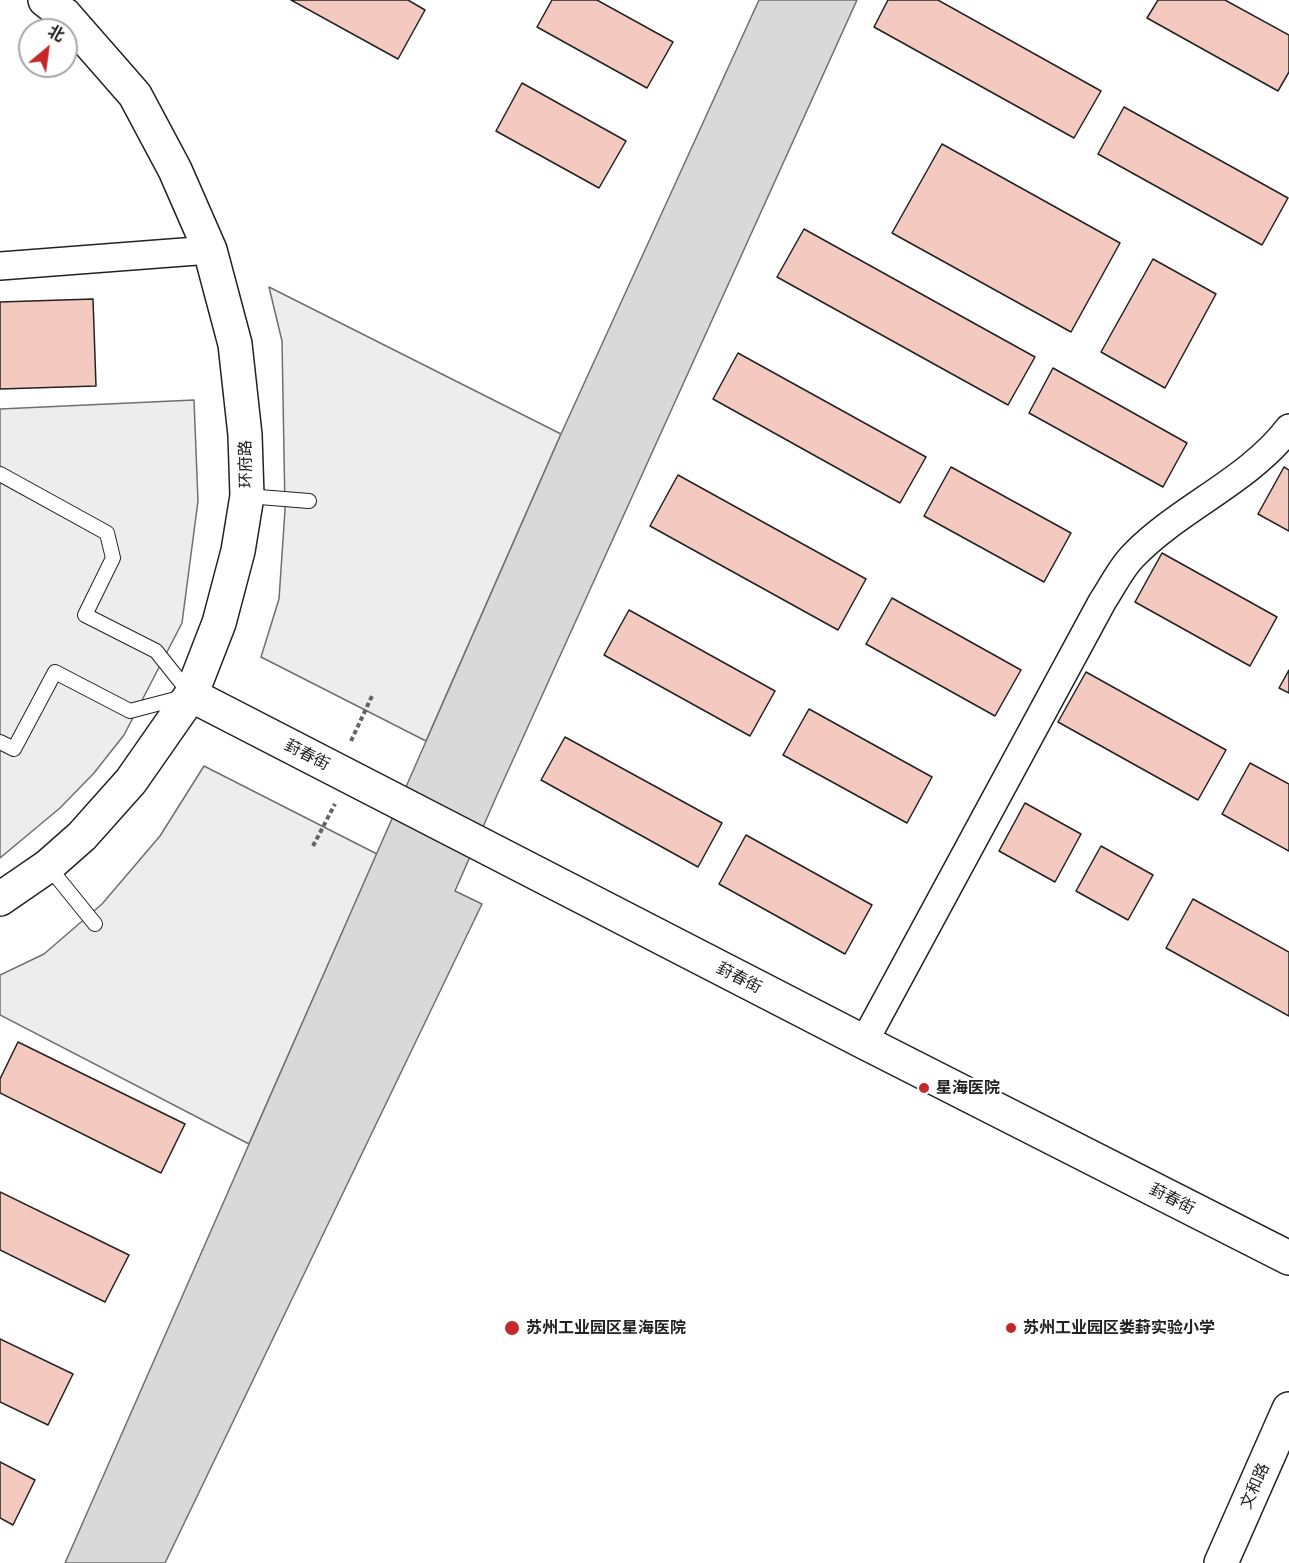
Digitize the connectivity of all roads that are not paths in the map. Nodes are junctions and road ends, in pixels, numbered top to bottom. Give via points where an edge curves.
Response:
1 (45, 0) edge
2 (210, 250) junction
3 (0, 266) edge
4 (1289, 430) edge
5 (0, 474) edge
6 (247, 496) junction
7 (309, 501) dead end
8 (190, 695) junction
9 (0, 742) edge
10 (48, 866) junction
11 (0, 899) edge
12 (95, 924) dead end
13 (864, 1042) junction
14 (1289, 1258) edge
15 (1289, 1409) edge
16 (1221, 1563) edge

1 - 2 street, 环府路 via 64,15 135,95 175,170
2 - 3 street
2 - 6 street, 环府路 via 235,344
4 - 13 street via 1266,454 1132,556 1102,602
5 - 8 lane via 107,533 113,558 85,615 156,651
6 - 7 lane
6 - 8 street, 环府路 via 238,551 219,623
8 - 9 lane via 130,711 55,672 14,749
8 - 10 street, 环府路 via 131,781 82,836
8 - 13 street, 葑春街
10 - 11 street, 环府路
10 - 12 lane
13 - 14 street, 葑春街
15 - 16 street, 文和路

